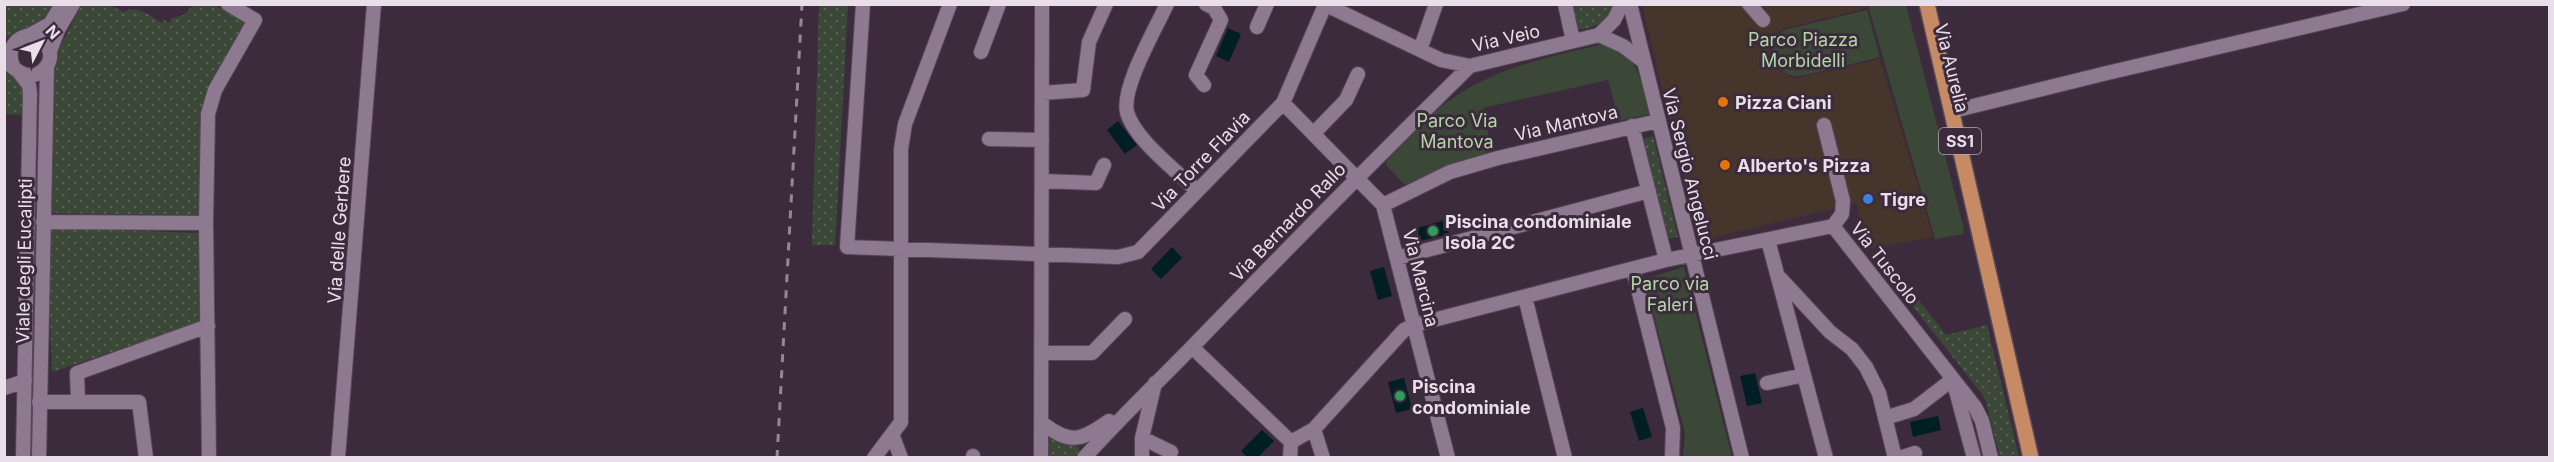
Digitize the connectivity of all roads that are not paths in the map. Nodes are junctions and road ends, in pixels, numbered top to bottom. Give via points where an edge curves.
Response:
1 (62, 4) edge
2 (73, 4) edge
3 (228, 4) edge
4 (374, 4) edge
5 (863, 4) edge
6 (950, 4) edge
7 (999, 4) edge
8 (1042, 4) edge
9 (1106, 4) edge
10 (1167, 4) edge
11 (1206, 4) edge
12 (1267, 4) edge
13 (1436, 4) edge
14 (1564, 4) edge
15 (1622, 4) edge
16 (1630, 4) edge
17 (1749, 4) edge
18 (2403, 4) edge
19 (1325, 5) edge
20 (1920, 6) edge
21 (1763, 20) dead end
22 (1257, 27) dead end
23 (30, 35) junction
24 (1599, 35) junction
25 (1573, 41) junction
26 (10, 43) edge
27 (1420, 50) junction
28 (50, 51) junction
29 (981, 52) dead end
30 (1643, 62) junction
31 (12, 66) edge
32 (47, 66) junction
33 (1470, 66) junction
34 (1358, 75) dead end
35 (1204, 85) dead end
36 (1042, 93) junction
37 (1283, 103) junction
38 (1953, 111) junction
39 (1658, 121) junction
40 (1824, 125) dead end
41 (1632, 126) junction
42 (1314, 133) junction
43 (989, 139) dead end
44 (1042, 140) junction
45 (1104, 165) dead end
46 (1357, 177) junction
47 (1042, 181) junction
48 (1197, 191) junction
49 (1648, 191) junction
50 (1383, 205) junction
51 (43, 222) junction
52 (206, 223) junction
53 (1833, 226) junction
54 (1768, 240) junction
55 (901, 249) junction
56 (1692, 254) junction
57 (1041, 255) junction
58 (1397, 258) junction
59 (1666, 260) junction
60 (1633, 269) junction
61 (1778, 276) junction
62 (1989, 278) junction
63 (1525, 297) junction
64 (1125, 319) dead end
65 (1414, 325) junction
66 (208, 326) junction
67 (1192, 347) junction
68 (1041, 353) junction
69 (1804, 375) junction
70 (1953, 379) junction
71 (25, 381) junction
72 (1155, 383) junction
73 (1767, 383) dead end
74 (4, 387) edge
75 (78, 401) junction
76 (39, 402) junction
77 (1133, 405) junction
78 (1885, 418) junction
79 (1041, 422) junction
80 (1314, 429) junction
81 (892, 434) junction
82 (1142, 438) junction
83 (1291, 442) junction
84 (1171, 452) dead end
85 (1915, 453) dead end
86 (876, 454) edge
87 (23, 458) edge
88 (39, 458) edge
89 (146, 458) edge
90 (209, 458) edge
91 (338, 458) edge
92 (901, 458) edge
93 (1041, 458) edge
94 (1084, 458) edge
95 (1142, 458) edge
96 (1290, 458) edge
97 (1323, 458) edge
98 (1448, 458) edge
99 (1565, 458) edge
100 (1671, 458) edge
101 (1742, 458) edge
102 (1826, 458) edge
103 (1895, 458) edge
104 (1900, 458) edge
105 (1974, 458) edge
106 (1991, 458) edge
107 (2031, 458) edge

1 - 23 street via 50,24
2 - 28 street
3 - 52 street via 255,20 215,90 208,114
4 - 91 street, Via delle Gerbere
5 - 55 street, Via Torre Flavia via 847,247
6 - 55 street via 905,124 901,149
7 - 29 street
8 - 36 street
9 - 36 street via 1089,42 1083,90
10 - 48 street via 1130,83 1127,111 1138,133
11 - 35 street via 1214,8 1221,20 1196,75
12 - 22 street
13 - 27 street
14 - 25 street
15 - 24 street via 1614,20
16 - 30 street, Via Sergio Angelucci
17 - 21 street
18 - 38 street
19 - 27 street, Via Veio
19 - 37 street, Via Torre Flavia
20 - 38 main road, Via Aurelia / SS1
20 - 62 main road, Via Aurelia via 1968,215
23 - 26 street
23 - 28 street via 45,41
24 - 25 street, Via Veio
24 - 30 street via 1623,46
25 - 33 street, Via Veio
26 - 31 street
27 - 33 street, Via Veio
28 - 32 street
30 - 39 street, Via Sergio Angelucci
31 - 32 street via 31,75
31 - 71 street, Viale degli Eucalipti via 29,85 30,93
32 - 51 street, Viale degli Eucalipti
33 - 46 street, Via Bernardo Rallo
34 - 42 street via 1346,100
36 - 44 street
37 - 42 street, Via Marcina
37 - 48 street, Via Torre Flavia
38 - 62 main road, Via Aurelia / SS1
39 - 41 street, Via Mantova
39 - 56 street, Via Sergio Angelucci
40 - 53 street via 1843,201 1842,214
41 - 49 street
41 - 50 street, Via Mantova via 1450,172
42 - 46 street, Via Marcina
43 - 44 street
44 - 47 street
45 - 47 street via 1096,183
46 - 50 street, Via Marcina
46 - 67 street, Via Bernardo Rallo
47 - 57 street
48 - 57 street, Via Torre Flavia via 1138,252 1128,256
49 - 58 street
49 - 59 street
50 - 58 street, Via Marcina
51 - 52 street
51 - 76 street, Viale degli Eucalipti
52 - 66 street
53 - 54 street, Via Tuscolo
53 - 70 street, Via Tuscolo
54 - 56 street, Via Tuscolo
54 - 61 street
55 - 57 street, Via Torre Flavia
55 - 81 street via 901,422
56 - 59 street, Via Tuscolo
56 - 101 street, Via Sergio Angelucci
57 - 68 street
58 - 65 street, Via Marcina
59 - 60 street, Via Tuscolo
60 - 63 street, Via Tuscolo
60 - 100 street via 1673,428
61 - 69 street
61 - 78 street via 1826,328 1855,352 1875,384
62 - 107 main road, Via Aurelia / SS1
63 - 65 street, Via Tuscolo
63 - 99 street
64 - 68 street via 1092,353
65 - 80 street via 1404,330
65 - 98 street, Via Marcina
66 - 75 street via 77,373
66 - 90 street
67 - 72 street, Via Bernardo Rallo
67 - 83 street
68 - 79 street
69 - 73 street
69 - 102 street
70 - 78 street via 1914,409
70 - 105 street, Via Tuscolo
70 - 106 street, Via Tuscolo via 1980,417
71 - 74 street
71 - 87 street, Viale degli Eucalipti
72 - 77 street, Via Bernardo Rallo
72 - 82 street
75 - 76 street
75 - 89 street via 139,402
76 - 88 street, Viale degli Eucalipti
77 - 79 street, Via Bernardo Rallo via 1093,433 1079,438 1063,436
77 - 94 street, Via Bernardo Rallo
78 - 103 street
79 - 93 street
80 - 83 street
80 - 97 street
81 - 86 street
81 - 92 street
82 - 84 street
82 - 95 street
83 - 96 street
85 - 104 street

